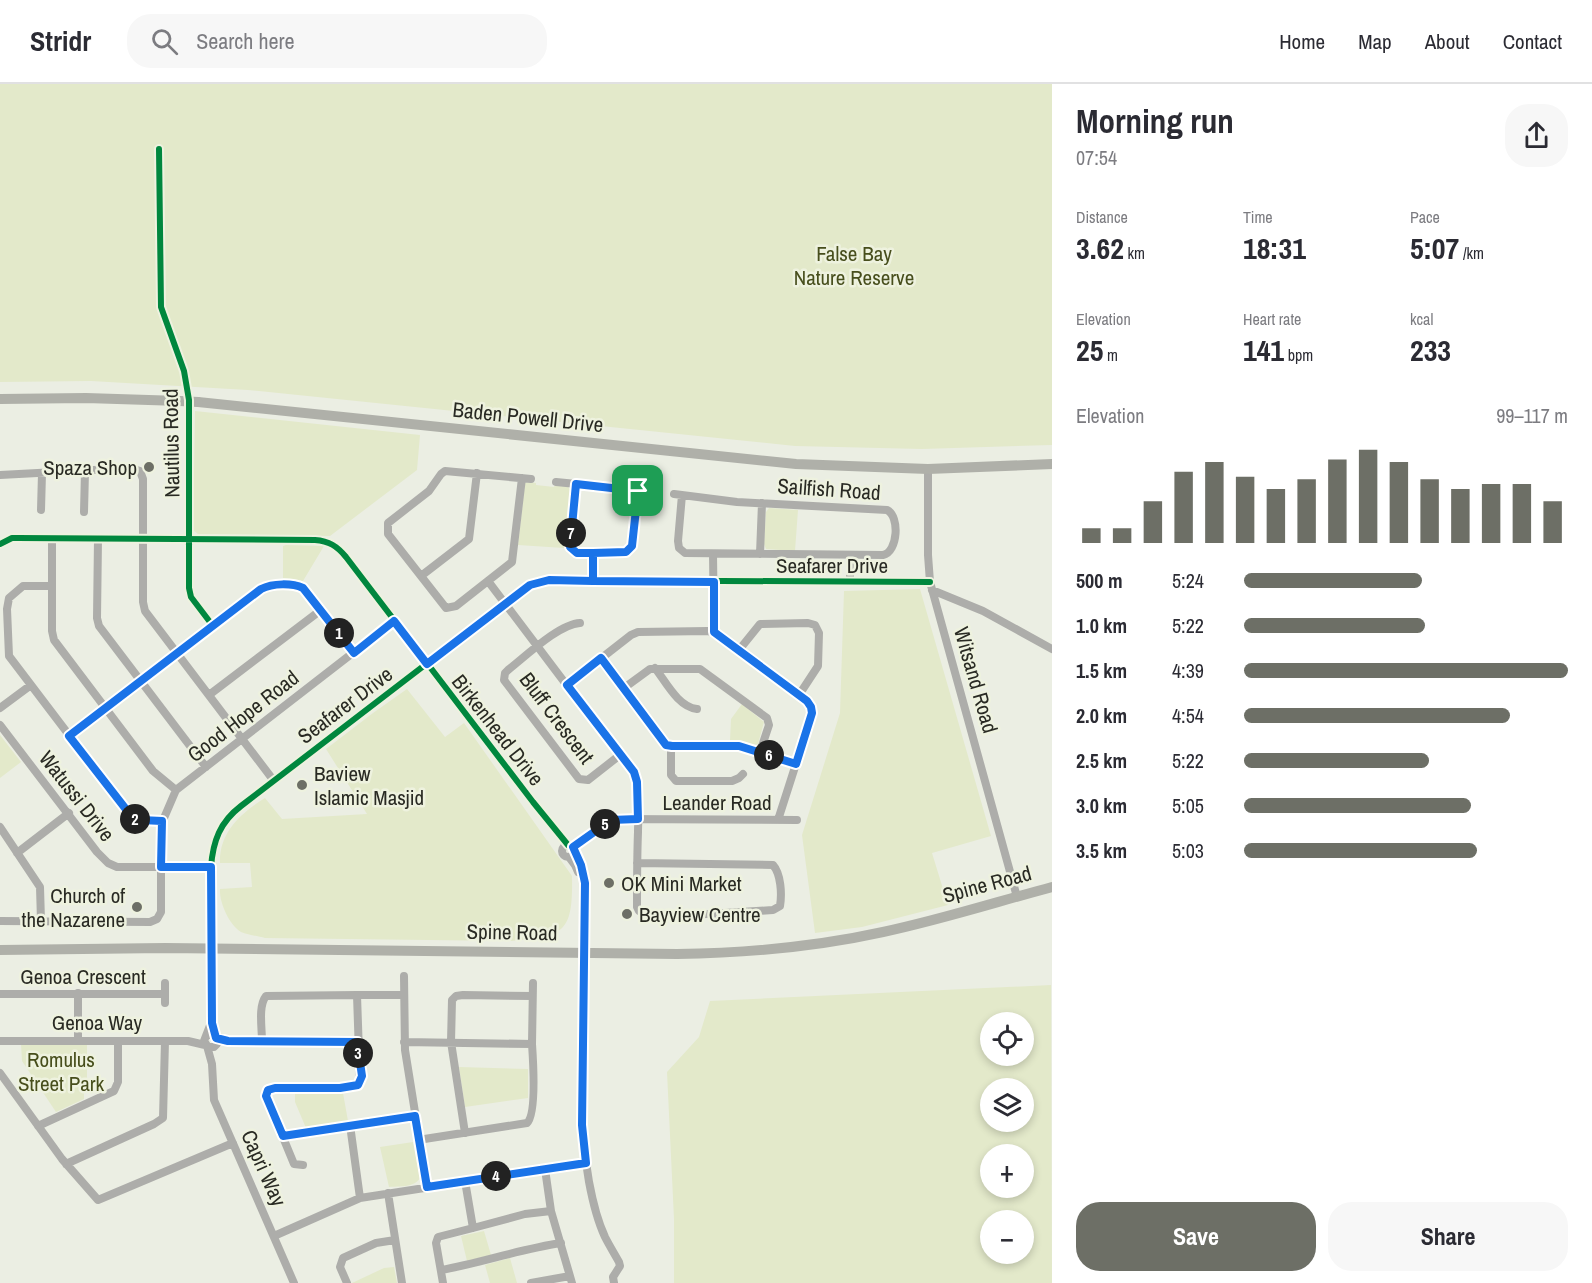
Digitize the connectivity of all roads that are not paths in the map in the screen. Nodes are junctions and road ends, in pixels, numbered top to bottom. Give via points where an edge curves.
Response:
1 (159, 149) dead end
2 (0, 399) edge
3 (1052, 464) edge
4 (928, 469) junction
5 (85, 471) junction
6 (42, 473) junction
7 (477, 473) junction
8 (0, 475) edge
9 (556, 482) dead end
10 (576, 484) junction
11 (638, 491) junction
12 (648, 491) dead end
13 (762, 503) junction
14 (41, 510) dead end
15 (84, 512) dead end
16 (52, 538) junction
17 (98, 539) junction
18 (142, 539) junction
19 (188, 539) junction
20 (0, 544) edge
21 (593, 553) junction
22 (713, 554) junction
23 (760, 554) junction
24 (850, 555) junction
25 (421, 576) junction
26 (593, 581) junction
27 (488, 582) junction
28 (714, 582) junction
29 (850, 582) junction
30 (51, 586) junction
31 (931, 586) junction
32 (504, 603) junction
33 (321, 610) junction
34 (394, 621) junction
35 (580, 623) dead end
36 (213, 626) junction
37 (714, 632) junction
38 (538, 647) junction
39 (1052, 649) edge
40 (739, 650) junction
41 (354, 653) junction
42 (177, 654) junction
43 (601, 658) junction
44 (427, 664) junction
45 (655, 668) junction
46 (141, 681) junction
47 (31, 685) junction
48 (567, 685) junction
49 (624, 688) junction
50 (209, 695) junction
51 (799, 695) junction
52 (0, 708) edge
53 (105, 709) junction
54 (697, 709) dead end
55 (0, 725) edge
56 (69, 736) junction
57 (243, 739) junction
58 (671, 746) junction
59 (760, 752) junction
60 (620, 755) junction
61 (796, 764) junction
62 (206, 767) junction
63 (743, 774) dead end
64 (274, 781) junction
65 (176, 790) junction
66 (69, 813) junction
67 (638, 819) junction
68 (778, 820) junction
69 (797, 820) dead end
70 (162, 821) junction
71 (0, 826) edge
72 (570, 850) junction
73 (17, 853) junction
74 (638, 863) junction
75 (161, 867) junction
76 (211, 867) junction
77 (1052, 887) edge
78 (1017, 897) junction
79 (0, 921) edge
80 (41, 921) junction
81 (212, 948) junction
82 (0, 950) edge
83 (584, 952) junction
84 (404, 976) dead end
85 (165, 983) dead end
86 (532, 983) dead end
87 (78, 993) junction
88 (0, 994) edge
89 (357, 995) junction
90 (404, 995) junction
91 (532, 996) junction
92 (78, 1040) junction
93 (0, 1041) edge
94 (118, 1041) junction
95 (165, 1041) junction
96 (211, 1041) junction
97 (262, 1041) junction
98 (357, 1042) junction
99 (404, 1042) junction
100 (451, 1042) junction
101 (532, 1044) junction
102 (0, 1072) edge
103 (415, 1116) junction
104 (350, 1125) junction
105 (38, 1126) junction
106 (465, 1133) junction
107 (283, 1136) junction
108 (418, 1140) junction
109 (233, 1143) junction
110 (586, 1163) junction
111 (66, 1164) junction
112 (303, 1165) dead end
113 (545, 1169) junction
114 (465, 1181) junction
115 (427, 1187) junction
116 (388, 1193) junction
117 (360, 1198) junction
118 (551, 1211) junction
119 (473, 1228) junction
120 (274, 1236) junction
121 (395, 1240) junction
122 (561, 1243) junction
123 (441, 1270) junction
124 (571, 1280) edge
125 (294, 1283) edge
126 (347, 1283) edge
127 (402, 1283) edge
128 (443, 1283) edge
129 (531, 1283) edge
130 (614, 1283) edge

1 - 19 street, Nautilus Road via 161,307 188,390
2 - 4 main road, Baden Powell Drive, bridge via 198,402 779,463
3 - 4 main road, Baden Powell Drive
4 - 31 street, Witsand Road
5 - 6 street
5 - 15 street
5 - 18 street via 141,471
6 - 8 street
6 - 14 street
7 - 25 street via 469,539
7 - 25 street via 443,472 426,494 388,523 388,534
7 - 27 street via 526,478 512,562
9 - 10 street
10 - 11 street
10 - 21 street via 570,547 577,553
11 - 12 street
11 - 21 street via 632,546 626,552
13 - 22 street, Sailfish Road via 678,495 679,548 689,554
13 - 23 street
13 - 24 street, Sailfish Road via 892,512 895,527 890,552
16 - 17 street
16 - 20 street via 12,538
16 - 30 street
17 - 18 street
17 - 46 street via 98,622
18 - 19 street, Birkenhead Drive
18 - 42 street via 146,614
19 - 34 street, Birkenhead Drive via 329,542 340,550
19 - 36 street, Nautilus Road via 189,593
21 - 26 street
22 - 23 street, Sailfish Road
22 - 28 street
23 - 24 street, Sailfish Road
24 - 29 street
25 - 27 street via 449,608
26 - 28 street, Seafarer Drive
26 - 32 street, Seafarer Drive via 535,583
27 - 32 street
28 - 29 street, Seafarer Drive
28 - 37 street
29 - 31 street, Seafarer Drive
30 - 47 street via 23,586 8,602 8,653
30 - 53 street via 54,640
31 - 39 street
31 - 78 street, Witsand Road
32 - 38 street
32 - 44 street, Seafarer Drive
33 - 36 street via 300,586 271,585
33 - 41 street
33 - 50 street
34 - 41 street, Good Hope Road
34 - 44 street, Birkenhead Drive
35 - 38 street via 563,627
36 - 42 street
37 - 40 street
37 - 43 street via 638,632
38 - 48 street
38 - 60 street, Bluff Crescent via 505,673 504,680 512,692 579,779 588,780
40 - 51 street
40 - 51 street via 760,624 815,625 819,633 818,666
41 - 57 street, Good Hope Road
42 - 46 street
42 - 50 street
43 - 48 street
43 - 49 street
44 - 64 street, Seafarer Drive
44 - 72 street, Birkenhead Drive
45 - 49 street
45 - 54 street via 682,703
45 - 59 street via 703,670 767,718 769,725
46 - 53 street
46 - 62 street
47 - 52 street
47 - 56 street
48 - 60 street
49 - 58 street via 664,743
50 - 57 street
51 - 61 street via 810,704 812,713
53 - 56 street
53 - 65 street via 153,771
55 - 66 street, Watussi Drive
56 - 70 street via 132,817
57 - 62 street, Good Hope Road
57 - 64 street
58 - 59 street via 739,746
58 - 63 street via 671,775 675,781 732,781
59 - 61 street
60 - 67 street via 636,777
61 - 68 street
62 - 65 street, Good Hope Road
64 - 76 street, Seafarer Drive via 237,808 224,823 214,845
65 - 70 street, Good Hope Road
66 - 73 street
66 - 75 street, Watussi Drive via 108,863 117,867
67 - 68 street, Leander Road
67 - 72 street, Leander Road via 611,820
67 - 74 street
68 - 69 street, Leander Road
70 - 75 street, Good Hope Road
71 - 73 street
72 - 83 street, Birkenhead Drive via 584,873
73 - 80 street via 40,887
74 - 74 street via 773,865 780,906 773,910 645,915 638,907
75 - 76 street, Watussi Drive
75 - 80 street, Good Hope Road via 161,912 155,921
76 - 81 street, Seafarer Drive
77 - 78 main road, Spine Road
78 - 83 main road, Spine Road via 884,932 800,946 704,954
79 - 80 street
81 - 82 main road, Spine Road
81 - 83 main road, Spine Road
81 - 96 street, Capri Way
83 - 110 street, Birkenhead Drive via 582,1125
84 - 90 street
85 - 87 street, Genoa Crescent via 165,998
86 - 91 street
87 - 88 street, Genoa Crescent
87 - 92 street
89 - 90 street
89 - 97 street via 266,996 262,1007
89 - 98 street
90 - 99 street
91 - 100 street via 456,996 450,1006
91 - 101 street
92 - 93 street, Genoa Way
92 - 94 street, Genoa Way
94 - 95 street, Genoa Way
94 - 105 street via 118,1082 114,1090
95 - 96 street, Genoa Way
95 - 111 street via 163,1118
96 - 97 street, Genoa Way
96 - 109 street, Capri Way via 214,1100
97 - 98 street, Genoa Way
98 - 107 street via 362,1076 358,1085 268,1090 266,1096
99 - 100 street
99 - 103 street
100 - 101 street
100 - 106 street
101 - 106 street via 531,1119 527,1124
102 - 105 street
103 - 104 street
103 - 108 street
104 - 107 street
104 - 117 street
105 - 111 street
106 - 108 street
107 - 112 street via 294,1164
108 - 115 street
109 - 111 street via 100,1200
109 - 120 street, Capri Way
110 - 113 street
110 - 130 street, Birkenhead Drive via 600,1224 620,1266
113 - 114 street
113 - 118 street
114 - 115 street
114 - 119 street
115 - 116 street
116 - 117 street
116 - 121 street
117 - 120 street
118 - 119 street
118 - 122 street
119 - 123 street via 438,1237
120 - 125 street, Capri Way
121 - 126 street via 344,1258 340,1267
121 - 127 street
122 - 123 street
122 - 124 street
123 - 128 street
124 - 129 street

